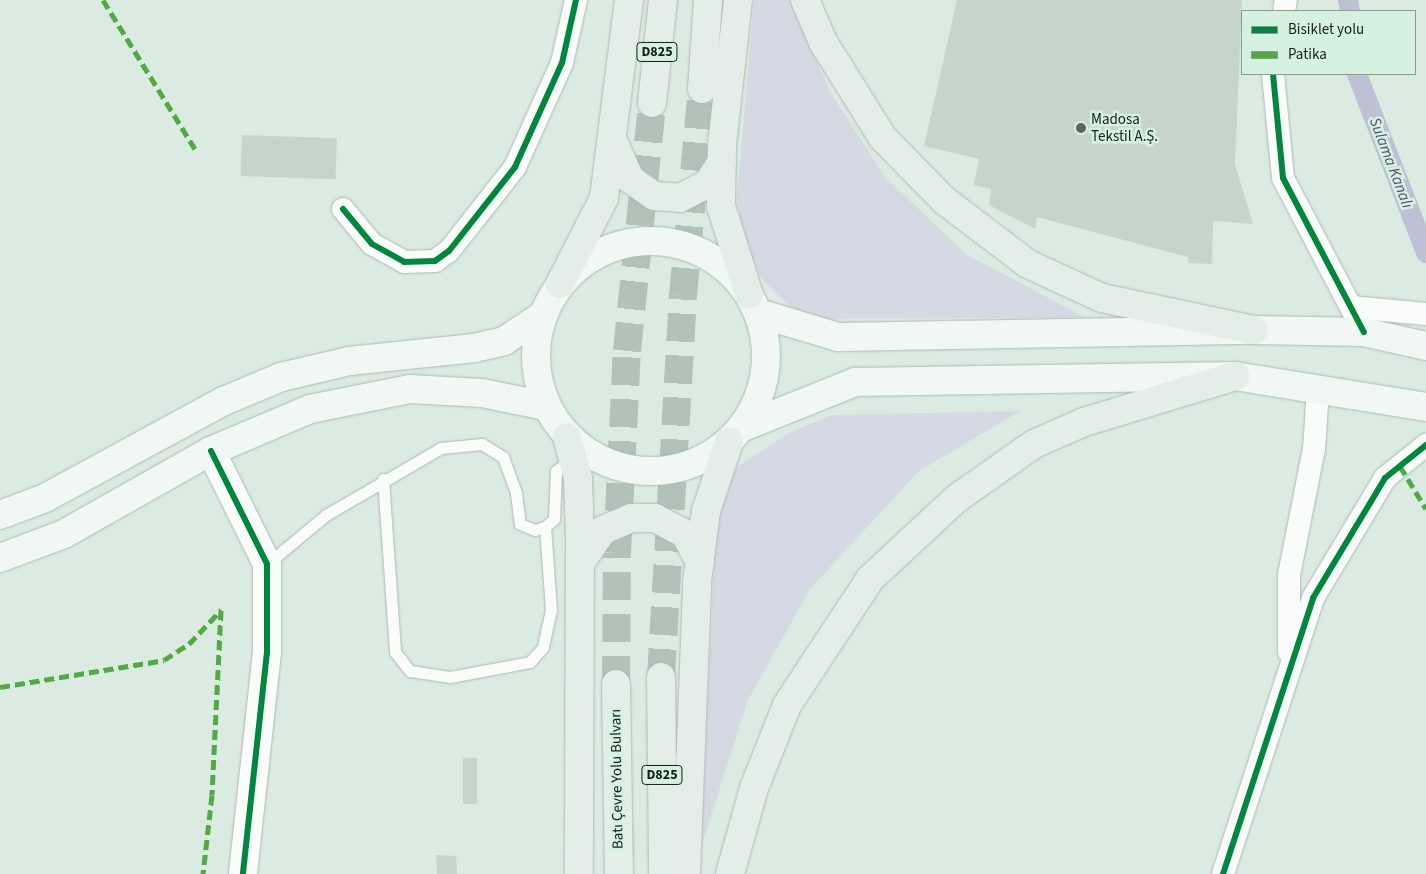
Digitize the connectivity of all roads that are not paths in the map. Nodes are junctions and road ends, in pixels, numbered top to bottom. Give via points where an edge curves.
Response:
1 (576, 0) edge
2 (629, 0) edge
3 (663, 0) edge
4 (708, 0) edge
5 (738, 0) edge
6 (806, 0) edge
7 (1273, 75) edge
8 (702, 90) tunnel mouth
9 (652, 103) tunnel mouth
10 (614, 141) junction
11 (722, 162) junction
12 (343, 209) dead end
13 (560, 284) junction
14 (754, 304) junction
15 (1351, 307) junction
16 (1426, 314) edge
17 (542, 316) junction
18 (1254, 330) junction
19 (1364, 332) junction
20 (1426, 346) edge
21 (1235, 376) junction
22 (1318, 390) junction
23 (546, 406) junction
24 (1426, 408) edge
25 (736, 435) junction
26 (1426, 445) edge
27 (570, 447) junction
28 (211, 451) junction
29 (383, 479) junction
30 (0, 515) edge
31 (546, 527) junction
32 (0, 558) edge
33 (700, 562) junction
34 (580, 563) junction
35 (267, 564) junction
36 (1288, 673) junction
37 (661, 676) tunnel mouth
38 (616, 684) tunnel mouth
39 (243, 874) edge
40 (579, 874) edge
41 (619, 874) edge
42 (663, 874) edge
43 (686, 874) edge
44 (730, 874) edge
45 (1223, 874) edge

1 - 12 street via 562,63 515,167 449,252 435,260 404,262 372,244
2 - 10 highway
3 - 9 highway, D825
4 - 8 highway
5 - 11 highway
6 - 18 highway via 824,42 883,138 946,201 1028,264 1102,298
7 - 15 street via 1283,178
10 - 11 highway via 630,179 654,196 680,198 707,184
10 - 13 highway via 604,198
11 - 14 highway via 721,206
13 - 14 main road via 596,255 621,244 658,240 694,248 718,262
13 - 17 main road
14 - 18 main road via 838,337
14 - 25 main road via 766,342 766,372 758,401
15 - 16 street
15 - 19 street
17 - 23 main road via 535,346 537,377
17 - 30 main road via 504,341 474,348 349,361 282,378 224,401 45,498
18 - 19 main road
19 - 20 main road
21 - 22 main road
21 - 25 main road via 854,382
21 - 44 highway via 1084,422 1034,444 956,499 870,579 787,705 754,788
22 - 24 main road
22 - 36 street via 1314,449 1289,574
23 - 27 main road
23 - 28 main road via 482,393 410,389 310,409
25 - 27 main road via 699,462 665,472 629,471
25 - 33 highway via 706,511
26 - 36 street via 1385,478 1313,598
27 - 31 lane via 556,471 554,519
27 - 34 highway via 578,478
28 - 32 main road via 64,534
28 - 35 street
29 - 31 lane via 441,448 482,444 503,457 516,493 520,524 535,530
29 - 31 lane via 395,652 410,671 450,677 530,662 543,647 551,610
29 - 35 lane via 326,515
33 - 34 highway via 685,534 654,518 631,518 603,530
33 - 43 highway
34 - 40 highway
35 - 39 street via 267,652
36 - 45 street
37 - 42 highway, D825
38 - 41 highway, Batı Çevre Yolu Bulvarı

